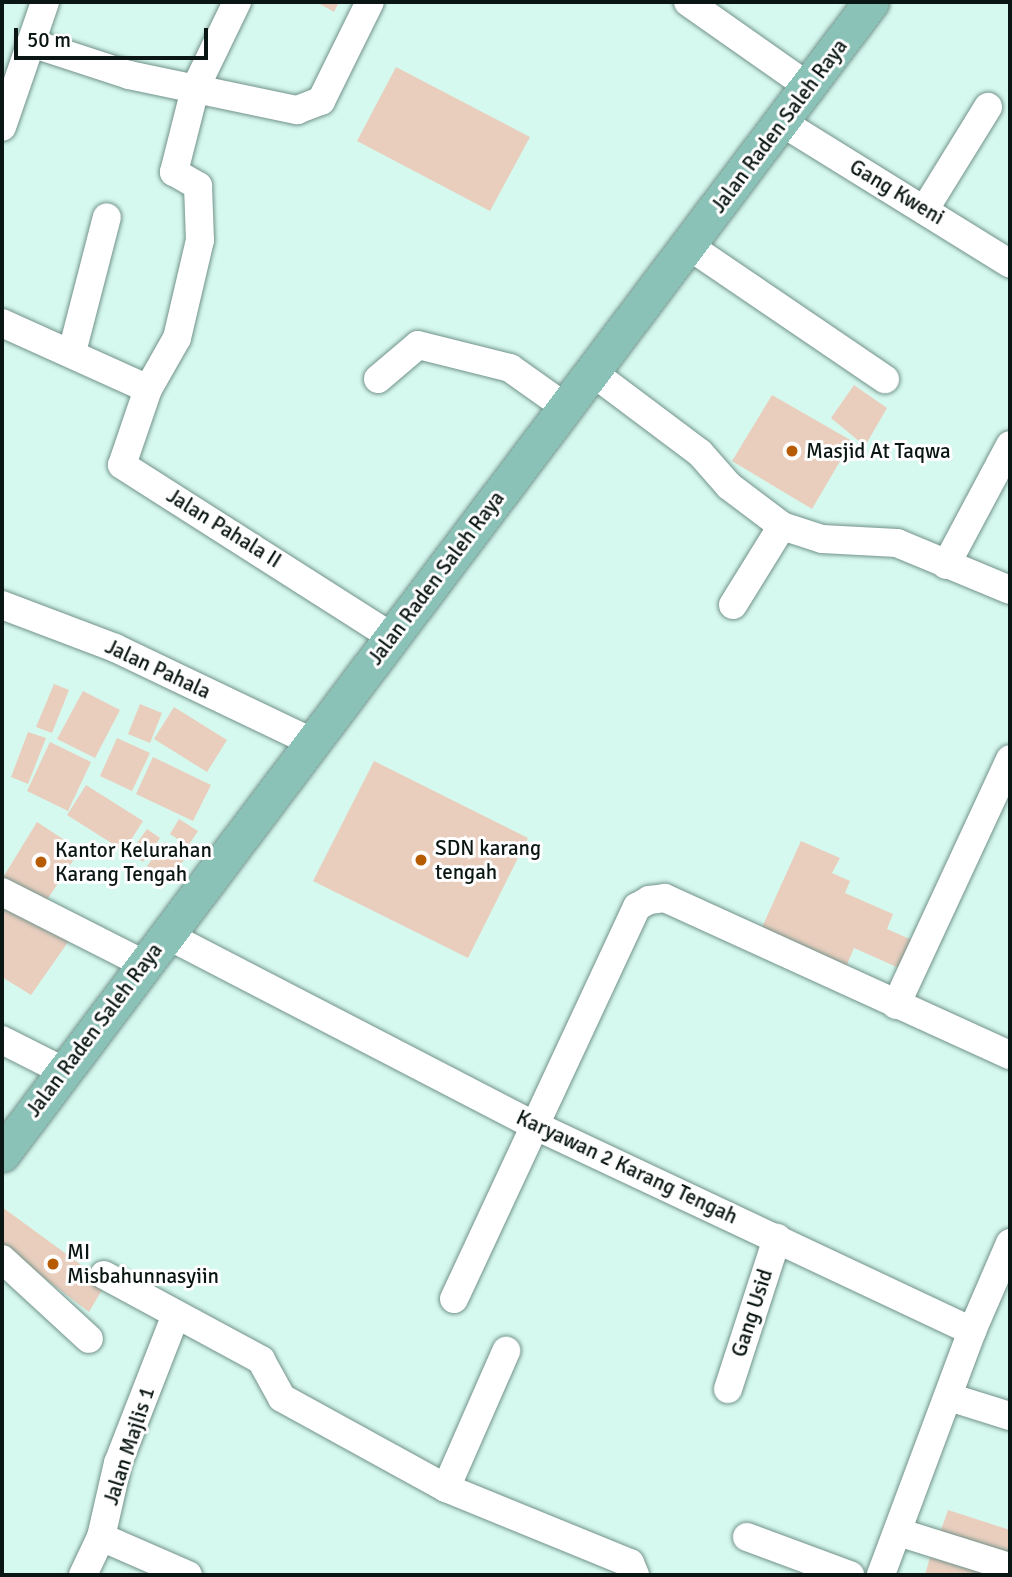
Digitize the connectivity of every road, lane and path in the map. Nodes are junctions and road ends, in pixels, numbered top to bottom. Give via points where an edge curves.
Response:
1 (45, 2) edge
2 (237, 2) edge
3 (370, 2) edge
4 (688, 2) edge
5 (871, 2) edge
6 (31, 43) junction
7 (809, 87) junction
8 (194, 89) junction
9 (988, 107) dead end
10 (783, 123) junction
11 (2, 127) edge
12 (925, 209) junction
13 (107, 217) dead end
14 (689, 246) junction
15 (1010, 264) edge
16 (2, 323) edge
17 (72, 352) junction
18 (592, 372) junction
19 (885, 379) dead end
20 (377, 380) dead end
21 (148, 389) junction
22 (565, 407) junction
23 (1010, 445) edge
24 (782, 526) junction
25 (946, 565) junction
26 (1010, 590) edge
27 (2, 605) edge
28 (733, 605) dead end
29 (392, 637) junction
30 (310, 741) junction
31 (1010, 759) edge
32 (2, 892) edge
33 (165, 934) junction
34 (142, 963) junction
35 (896, 1005) junction
36 (2, 1040) edge
37 (1010, 1055) edge
38 (63, 1071) junction
39 (536, 1126) junction
40 (2, 1154) edge
41 (777, 1238) junction
42 (1010, 1243) edge
43 (2, 1259) edge
44 (104, 1275) dead end
45 (454, 1299) dead end
46 (175, 1317) junction
47 (972, 1331) junction
48 (89, 1339) dead end
49 (506, 1351) dead end
50 (728, 1389) dead end
51 (948, 1397) junction
52 (1010, 1416) edge
53 (446, 1488) junction
54 (898, 1532) junction
55 (102, 1537) junction
56 (747, 1537) dead end
57 (1010, 1567) edge
58 (83, 1575) edge
59 (188, 1575) edge
60 (635, 1575) edge
61 (850, 1575) edge
62 (881, 1575) edge

1 - 6 street
2 - 8 street
3 - 8 street via 321,101 297,110
4 - 7 street
5 - 7 main road, Jalan Raden Saleh Raya
6 - 8 street via 78,61
6 - 11 street
7 - 10 main road, Jalan Raden Saleh Raya
8 - 21 street via 174,172 198,186 200,240 177,338
9 - 12 street
10 - 12 street, Gang Kweni
10 - 14 main road, Jalan Raden Saleh Raya
12 - 15 street, Gang Kweni
13 - 17 street
14 - 18 main road, Jalan Raden Saleh Raya
14 - 19 street
16 - 17 street
17 - 21 street
18 - 22 main road, Jalan Raden Saleh Raya
18 - 24 street via 701,453 729,486
20 - 22 street via 418,345 510,368
21 - 29 street, Jalan Pahala II via 122,465
22 - 29 main road, Jalan Raden Saleh Raya
23 - 25 street
24 - 25 street via 821,539 897,543
24 - 28 street
25 - 26 street
27 - 30 street, Jalan Pahala via 115,648
29 - 30 main road, Jalan Raden Saleh Raya
30 - 33 main road, Jalan Raden Saleh Raya
31 - 35 street
32 - 34 street
33 - 34 main road, Jalan Raden Saleh Raya
33 - 39 street, Karyawan 2 Karang Tengah
34 - 38 main road, Jalan Raden Saleh Raya
35 - 37 street
35 - 39 street via 665,898 649,900 637,907
36 - 38 street
38 - 40 main road, Jalan Raden Saleh Raya
39 - 41 street, Karyawan 2 Karang Tengah
39 - 45 street
41 - 47 street, Karyawan 2 Karang Tengah
41 - 50 street, Gang Usid
42 - 47 street
43 - 48 street
44 - 46 street
46 - 53 street via 261,1360 282,1398
46 - 55 street, Jalan Majlis 1 via 118,1463
47 - 51 street
49 - 53 street
51 - 52 street
51 - 54 street
53 - 60 street via 630,1563
54 - 57 street
54 - 62 street
55 - 58 street, Jalan Majlis 1
55 - 59 street
56 - 61 street

